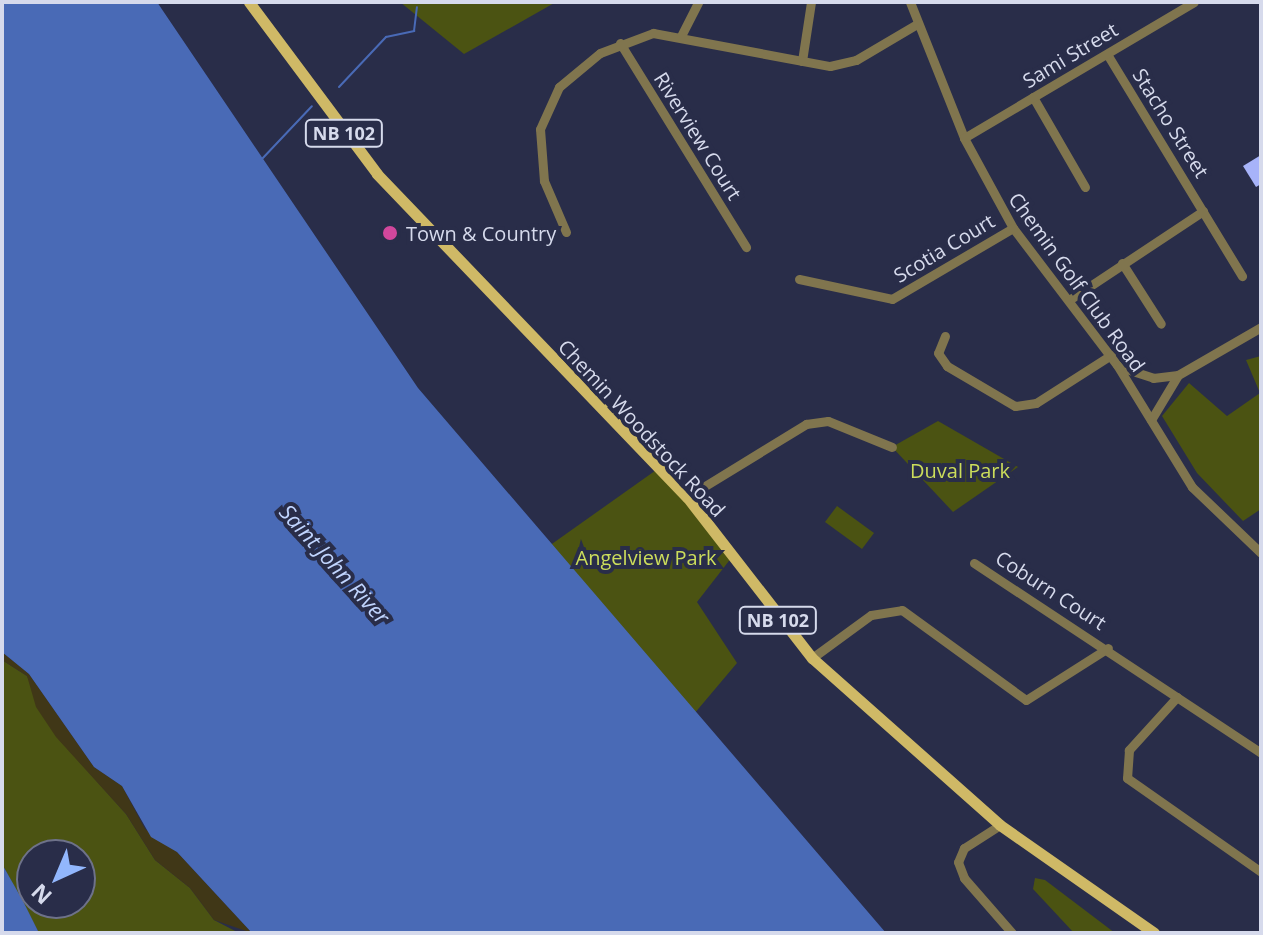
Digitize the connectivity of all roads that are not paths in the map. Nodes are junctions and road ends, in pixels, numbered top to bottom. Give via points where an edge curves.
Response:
1 (249, 2) edge
2 (698, 2) edge
3 (811, 2) edge
4 (910, 2) edge
5 (1194, 2) edge
6 (917, 24) junction
7 (681, 36) junction
8 (620, 43) junction
9 (1107, 54) junction
10 (802, 61) junction
11 (1033, 97) junction
12 (964, 138) junction
13 (1085, 187) dead end
14 (1203, 211) junction
15 (1013, 228) junction
16 (566, 232) dead end
17 (746, 247) dead end
18 (1122, 263) junction
19 (1242, 276) dead end
20 (799, 279) dead end
21 (1069, 300) junction
22 (1161, 324) dead end
23 (1261, 327) edge
24 (945, 336) dead end
25 (1111, 355) junction
26 (1117, 365) junction
27 (1178, 375) junction
28 (1151, 420) junction
29 (892, 447) dead end
30 (687, 497) junction
31 (1261, 553) edge
32 (974, 563) dead end
33 (1108, 648) junction
34 (812, 658) junction
35 (1177, 697) junction
36 (1261, 753) edge
37 (1000, 825) junction
38 (1261, 872) edge
39 (1012, 933) edge
40 (1154, 933) edge

1 - 30 main road, Chemin Woodstock Road / NB 102 via 377,174
2 - 7 street
3 - 10 street
4 - 6 street, Chemin Golf Club Road
5 - 9 street, Sami Street
6 - 10 street via 856,60 830,66
6 - 12 street, Chemin Golf Club Road
7 - 8 street via 653,33
7 - 10 street
8 - 16 street via 567,78 540,129 541,168
8 - 17 street, Riverview Court
9 - 11 street, Sami Street
9 - 14 street, Stacho Street
11 - 12 street, Sami Street
11 - 13 street
12 - 15 street, Chemin Golf Club Road
14 - 18 street
14 - 19 street, Stacho Street
15 - 20 street, Scotia Court via 892,299
15 - 21 street, Chemin Golf Club Road
18 - 21 street
18 - 22 street
21 - 25 street, Chemin Golf Club Road
23 - 27 street
24 - 25 street via 938,353 947,366 1015,406 1036,403
25 - 26 street, Chemin Golf Club Road
26 - 27 street via 1153,378
26 - 28 street, Chemin Golf Club Road
27 - 28 street
28 - 31 street, Chemin Golf Club Road via 1201,499
29 - 30 street via 828,421 806,424
30 - 34 main road, Chemin Woodstock Road / NB 102
32 - 33 street, Coburn Court
33 - 34 street via 1026,700 902,610 871,615
33 - 35 street, Coburn Court
34 - 37 main road, Chemin Woodstock Road / NB 102
35 - 36 street, Coburn Court
35 - 38 street via 1129,750 1127,778
37 - 39 street via 964,848 958,862 964,878
37 - 40 main road, Chemin Woodstock Road / NB 102

